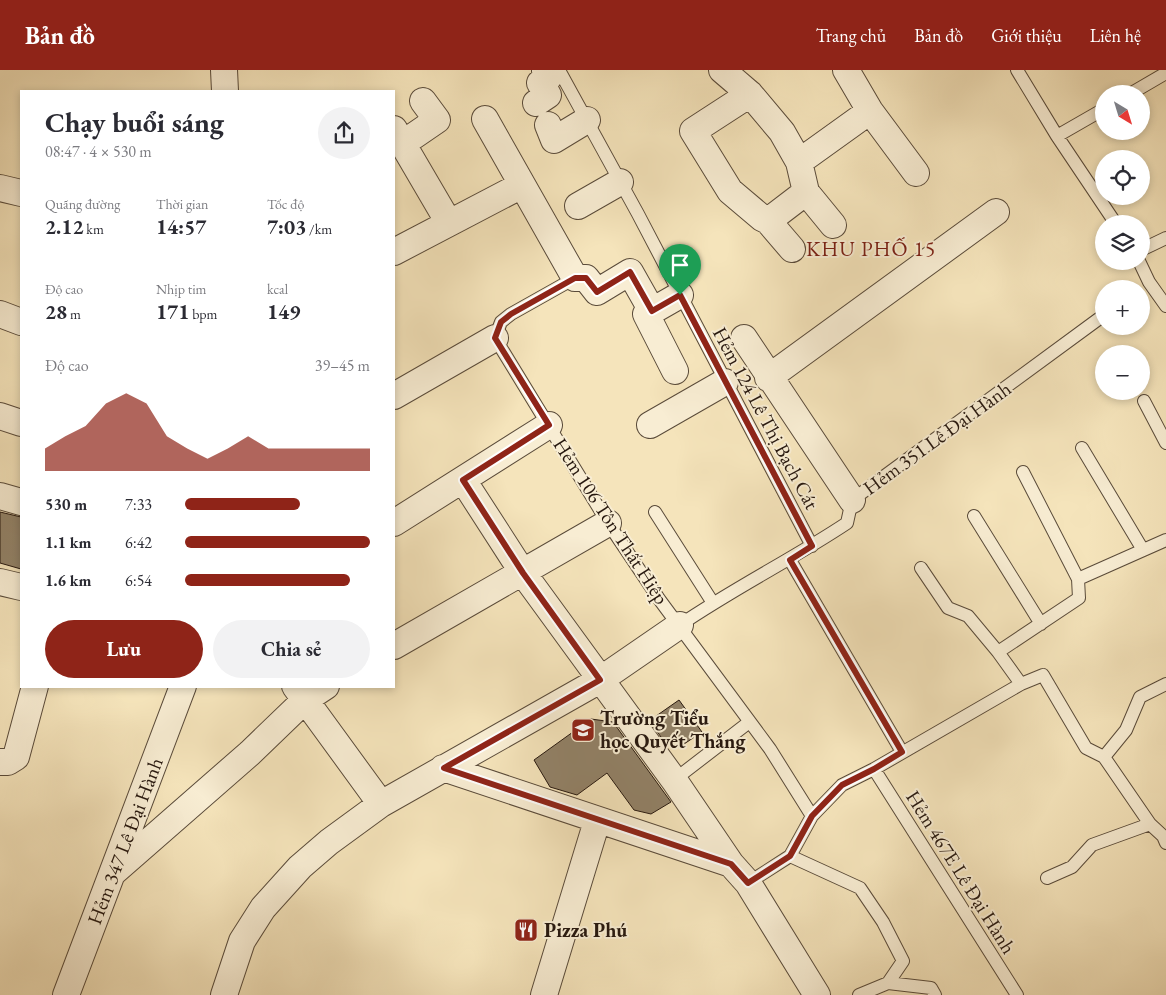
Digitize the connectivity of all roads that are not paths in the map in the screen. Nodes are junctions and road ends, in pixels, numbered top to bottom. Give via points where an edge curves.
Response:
1 (224, 70) edge
2 (548, 70) edge
3 (559, 70) edge
4 (722, 70) edge
5 (846, 70) edge
6 (1017, 70) edge
7 (1166, 71) edge
8 (1144, 85) edge
9 (225, 90) edge
10 (750, 94) junction
11 (423, 101) dead end
12 (870, 111) junction
13 (1095, 114) edge
14 (485, 119) dead end
15 (587, 120) junction
16 (1057, 136) junction
17 (398, 137) edge
18 (799, 162) junction
19 (916, 172) dead end
20 (620, 182) junction
21 (522, 186) junction
22 (0, 188) edge
23 (806, 192) junction
24 (20, 193) edge
25 (578, 206) dead end
26 (996, 212) dead end
27 (1110, 215) edge
28 (768, 221) junction
29 (450, 223) junction
30 (833, 225) dead end
31 (1166, 238) edge
32 (1150, 246) edge
33 (792, 249) dead end
34 (395, 251) edge
35 (575, 278) junction
36 (1150, 291) edge
37 (680, 295) junction
38 (1166, 306) edge
39 (652, 311) junction
40 (0, 314) edge
41 (20, 322) edge
42 (1095, 322) edge
43 (495, 338) junction
44 (744, 338) dead end
45 (675, 371) dead end
46 (768, 378) junction
47 (725, 382) junction
48 (395, 395) edge
49 (1144, 401) dead end
50 (0, 416) edge
51 (20, 423) edge
52 (549, 425) junction
53 (650, 426) dead end
54 (1166, 443) edge
55 (1082, 448) dead end
56 (1023, 472) dead end
57 (463, 480) junction
58 (0, 496) edge
59 (852, 500) junction
60 (20, 502) edge
61 (655, 512) dead end
62 (974, 516) dead end
63 (395, 522) edge
64 (608, 523) junction
65 (1166, 540) edge
66 (812, 546) junction
67 (1143, 550) junction
68 (790, 560) junction
69 (921, 568) dead end
70 (523, 573) junction
71 (1078, 579) junction
72 (0, 582) edge
73 (20, 587) edge
74 (713, 602) junction
75 (1041, 624) junction
76 (680, 625) junction
77 (395, 645) edge
78 (998, 652) junction
79 (600, 680) junction
80 (1021, 684) junction
81 (1166, 684) edge
82 (34, 688) edge
83 (182, 688) edge
84 (309, 691) edge
85 (748, 723) junction
86 (902, 752) junction
87 (1104, 756) junction
88 (0, 762) edge
89 (444, 768) junction
90 (874, 769) junction
91 (674, 780) junction
92 (381, 804) junction
93 (812, 816) junction
94 (597, 821) junction
95 (1150, 824) junction
96 (1166, 843) edge
97 (790, 856) junction
98 (112, 873) junction
99 (740, 874) junction
100 (1047, 878) dead end
101 (888, 982) junction
102 (66, 995) edge
103 (224, 995) edge
104 (544, 995) edge
105 (817, 995) edge
106 (859, 995) edge
107 (935, 995) edge
108 (1017, 995) edge

1 - 9 street
2 - 15 street via 545,72 549,76 540,83 548,95 542,114 554,140
3 - 15 lane, Hẻm 124 Lê Thị Bạch Cát
4 - 10 street
5 - 12 street
6 - 16 lane
7 - 8 lane
10 - 18 street via 782,132
10 - 28 street via 692,131 730,191
11 - 17 street via 437,120
12 - 18 street
12 - 19 street
13 - 16 lane
14 - 21 street
15 - 20 lane, Hẻm 124 Lê Thị Bạch Cát
16 - 27 lane
17 - 29 street
18 - 23 street
20 - 25 street
20 - 37 lane, Hẻm 124 Lê Thị Bạch Cát
21 - 29 street
21 - 35 street
22 - 24 street
23 - 28 street
23 - 30 street
26 - 46 street
28 - 33 street
29 - 34 street
31 - 32 lane
35 - 39 street via 586,278 597,292 630,272
35 - 43 lane via 511,314 501,322
36 - 38 lane
37 - 39 street
37 - 47 lane, Hẻm 124 Lê Thị Bạch Cát
39 - 45 street via 646,314
40 - 41 street
42 - 59 lane, Hẻm 351 Lê Đại Hành
43 - 48 street
43 - 52 lane, Hẻm 106 Tôn Thất Hiệp
44 - 46 street
46 - 59 street
47 - 53 street
47 - 66 lane, Hẻm 124 Lê Thị Bạch Cát
49 - 54 lane
50 - 51 street
52 - 57 street
52 - 64 lane, Hẻm 106 Tôn Thất Hiệp
55 - 67 lane
56 - 71 lane
57 - 63 street
57 - 70 street
58 - 60 street
59 - 66 lane, Hẻm 351 Lê Đại Hành via 847,523
61 - 74 lane
62 - 75 lane
64 - 70 street
64 - 76 lane, Hẻm 106 Tôn Thất Hiệp
65 - 67 lane
66 - 68 lane, Hẻm 351 Lê Đại Hành
67 - 71 lane
68 - 74 lane, Hẻm 351 Lê Đại Hành
68 - 86 lane
69 - 78 lane via 948,608 968,616
70 - 77 street
70 - 79 street
71 - 75 lane via 1079,598
72 - 73 street
74 - 76 lane, Hẻm 351 Lê Đại Hành
75 - 78 lane
76 - 79 street, Hẻm 351 Lê Đại Hành
76 - 85 lane, Hẻm 106 Tôn Thất Hiệp
78 - 80 lane
79 - 89 street, Hẻm 351 Lê Đại Hành
79 - 91 street
80 - 86 lane
80 - 87 lane via 1043,675 1086,748
81 - 87 lane via 1140,697 1126,730
82 - 88 street via 16,757
83 - 98 street, Hẻm 347 Lê Đại Hành
84 - 92 street
84 - 98 street via 250,753
85 - 91 lane
85 - 93 lane, Hẻm 106 Tôn Thất Hiệp via 770,750
86 - 90 lane
87 - 95 lane
89 - 92 street, Hẻm 351 Lê Đại Hành
89 - 94 street
90 - 93 lane via 842,785
90 - 108 lane, Hẻm 467E Lê Đại Hành
91 - 99 street
92 - 103 street, Hẻm 351 Lê Đại Hành via 315,854 263,908 242,941
93 - 97 lane
94 - 99 street
94 - 104 street
95 - 96 lane
95 - 100 lane via 1092,845 1072,867
97 - 99 lane
97 - 101 lane via 860,888 883,922 903,961
98 - 102 street, Hẻm 347 Lê Đại Hành
99 - 105 street
101 - 106 lane
101 - 107 lane via 931,988

